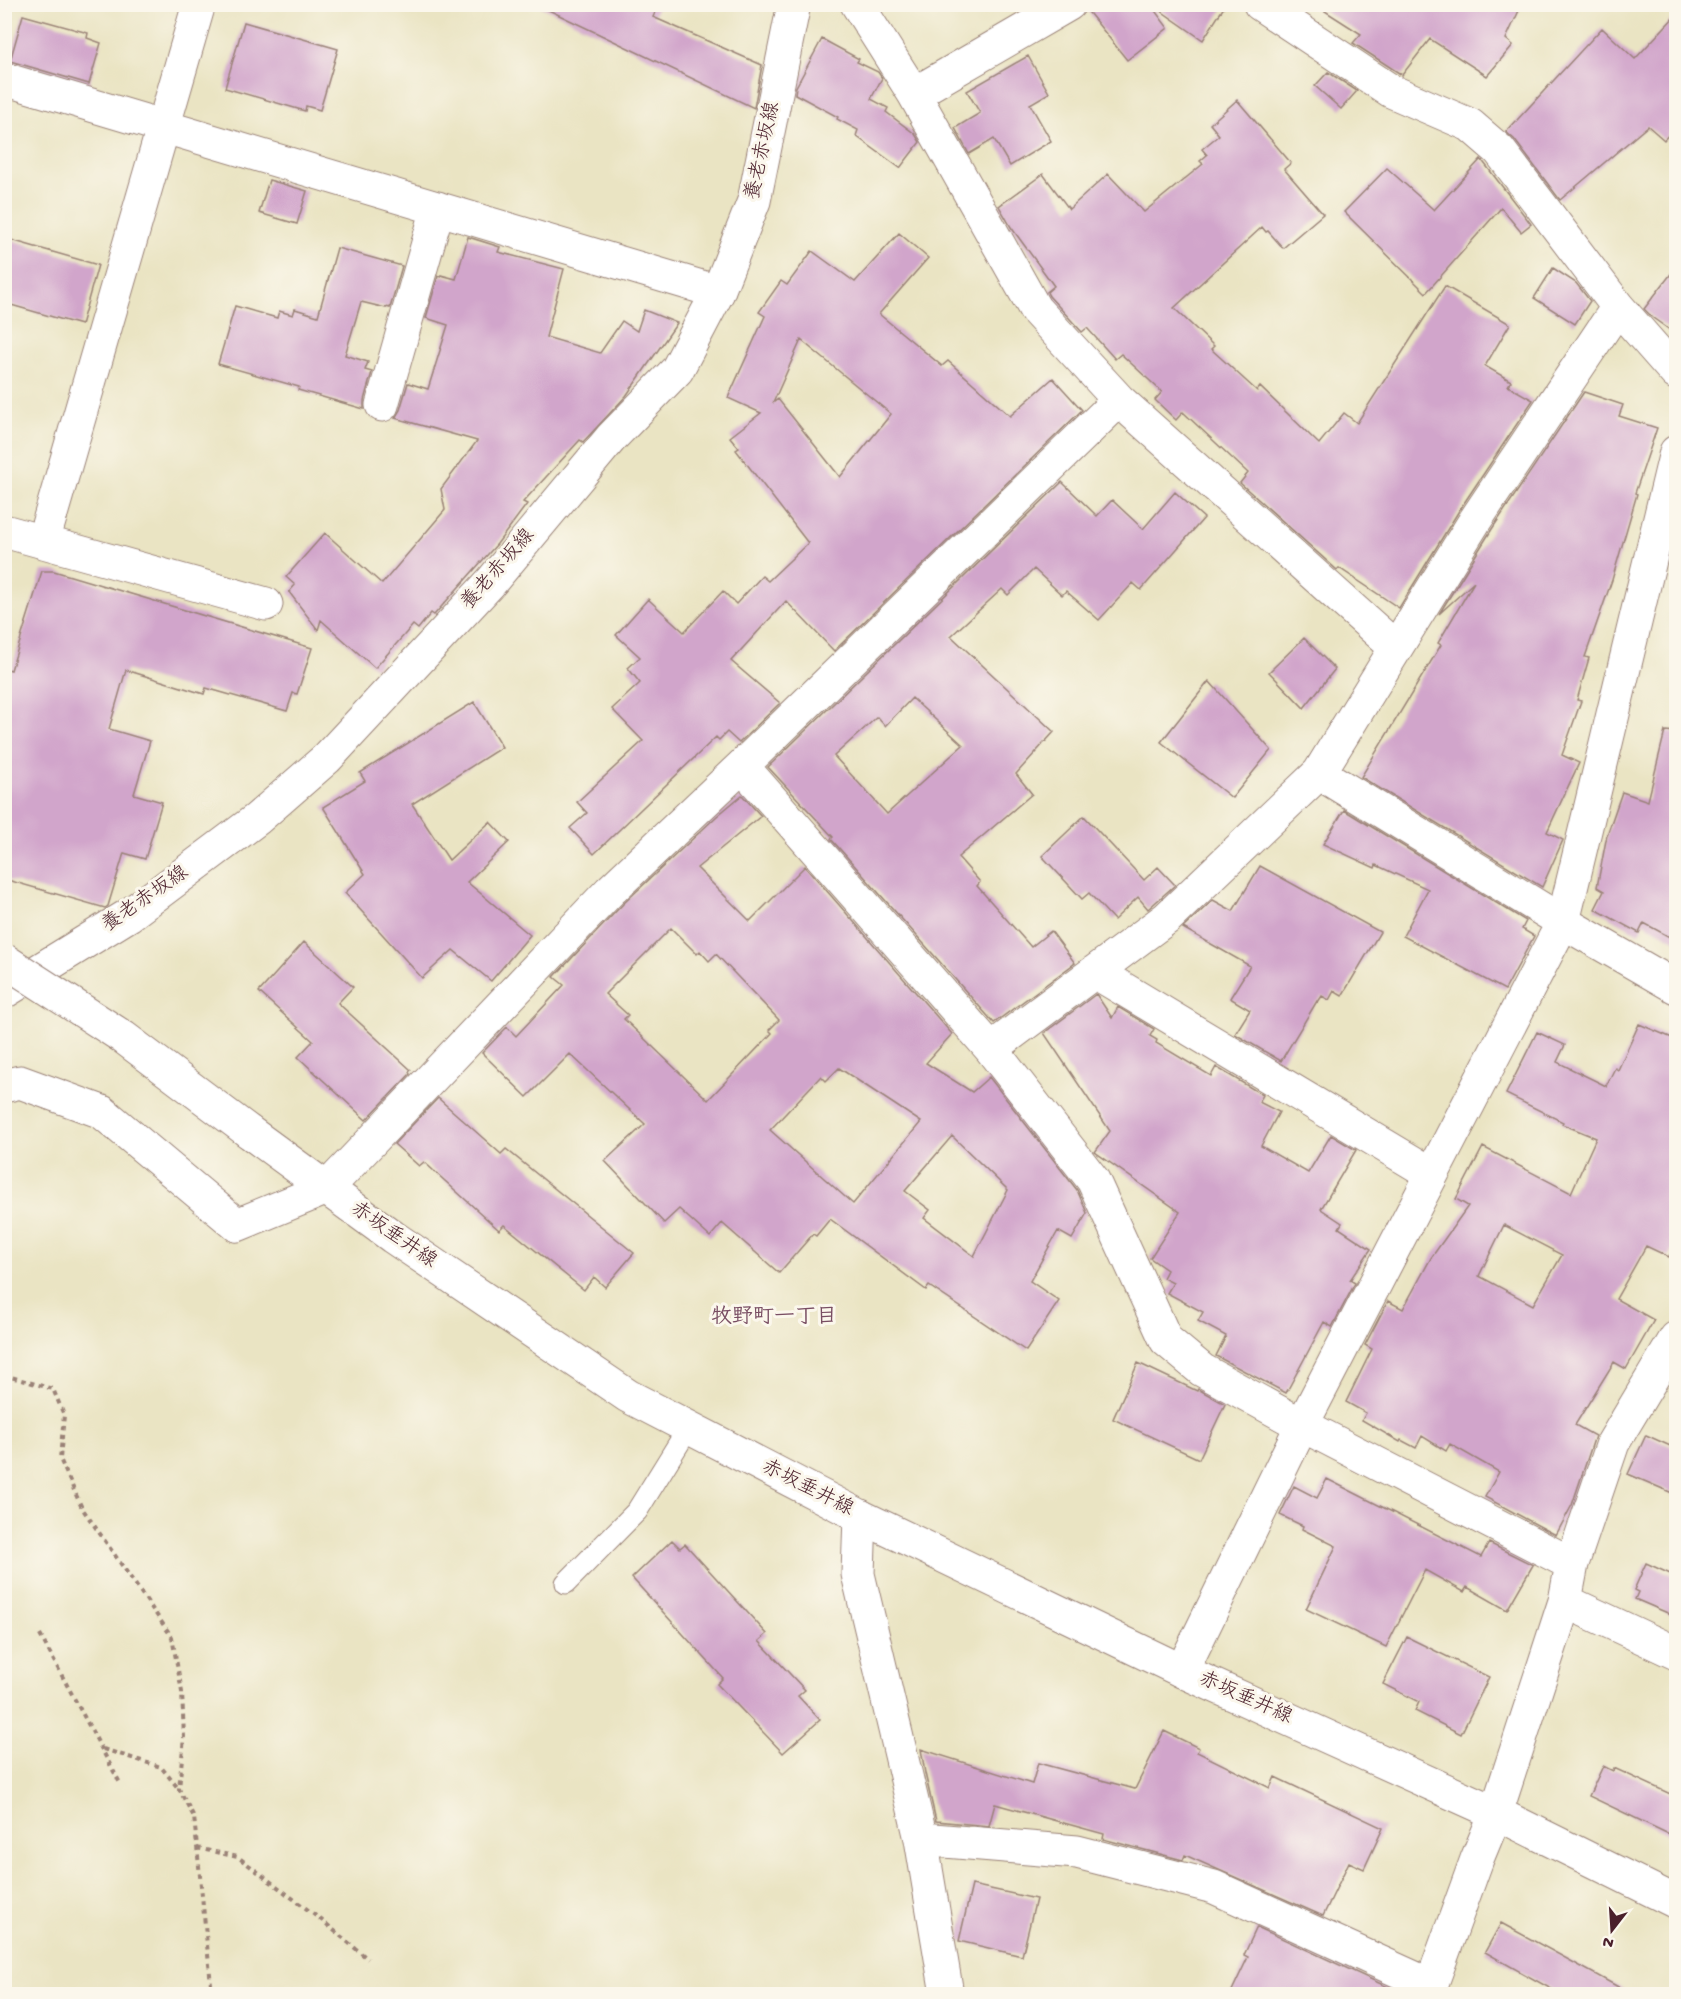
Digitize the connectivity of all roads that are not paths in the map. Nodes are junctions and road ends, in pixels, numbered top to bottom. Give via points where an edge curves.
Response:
1 (199, 4) edge
2 (794, 4) edge
3 (857, 4) edge
4 (1069, 4) edge
5 (1260, 4) edge
6 (4, 79) edge
7 (914, 94) junction
8 (164, 126) junction
9 (438, 208) junction
10 (718, 292) junction
11 (1618, 306) junction
12 (1677, 374) edge
13 (1119, 400) junction
14 (382, 405) dead end
15 (1677, 452) edge
16 (4, 531) edge
17 (43, 542) junction
18 (266, 604) dead end
19 (1396, 648) junction
20 (742, 766) junction
21 (1318, 772) junction
22 (1563, 922) junction
23 (4, 960) edge
24 (1095, 972) junction
25 (1677, 987) edge
26 (4, 992) edge
27 (991, 1050) junction
28 (4, 1086) edge
29 (1432, 1174) junction
30 (327, 1188) junction
31 (1677, 1338) edge
32 (1665, 1384) edge
33 (1302, 1425) junction
34 (689, 1427) junction
35 (860, 1516) junction
36 (1572, 1564) junction
37 (566, 1583) dead end
38 (1565, 1601) junction
39 (1677, 1653) edge
40 (1182, 1671) junction
41 (1496, 1813) junction
42 (921, 1839) junction
43 (1677, 1902) edge
44 (1430, 1990) edge
45 (947, 1995) edge

1 - 8 street
2 - 10 street, 養老赤坂線 via 754,201
3 - 7 street
4 - 7 street
5 - 11 street via 1391,91 1470,125 1499,150
6 - 8 street
7 - 13 street via 1035,309
8 - 9 street
8 - 17 street
9 - 10 street
9 - 14 street
10 - 26 street, 養老赤坂線 via 677,370 610,438 491,582 327,758 257,819 129,915
11 - 12 street
11 - 19 street via 1476,519
13 - 19 street
13 - 20 street
15 - 22 street
16 - 17 street
17 - 18 street
19 - 21 street
20 - 27 street
20 - 30 street via 610,891
21 - 22 street
21 - 24 street via 1167,918
22 - 25 street
22 - 29 street
23 - 30 street, 赤坂垂井線, bridge via 123,1037
24 - 27 street
24 - 29 street
27 - 33 street via 1093,1180 1166,1340 1202,1370
28 - 30 street via 20,1082 102,1112 237,1225
29 - 33 street
30 - 34 street, 赤坂垂井線 via 628,1396
31 - 32 street
32 - 36 street via 1613,1443
33 - 36 street
33 - 40 street
34 - 35 street, 赤坂垂井線
34 - 37 lane via 637,1511
35 - 40 street, 赤坂垂井線
35 - 42 street via 858,1574
36 - 38 street
38 - 39 street
38 - 41 street
40 - 41 street, 赤坂垂井線
41 - 43 street, 赤坂垂井線
41 - 44 street
42 - 44 street via 1077,1852 1214,1887
42 - 45 street

